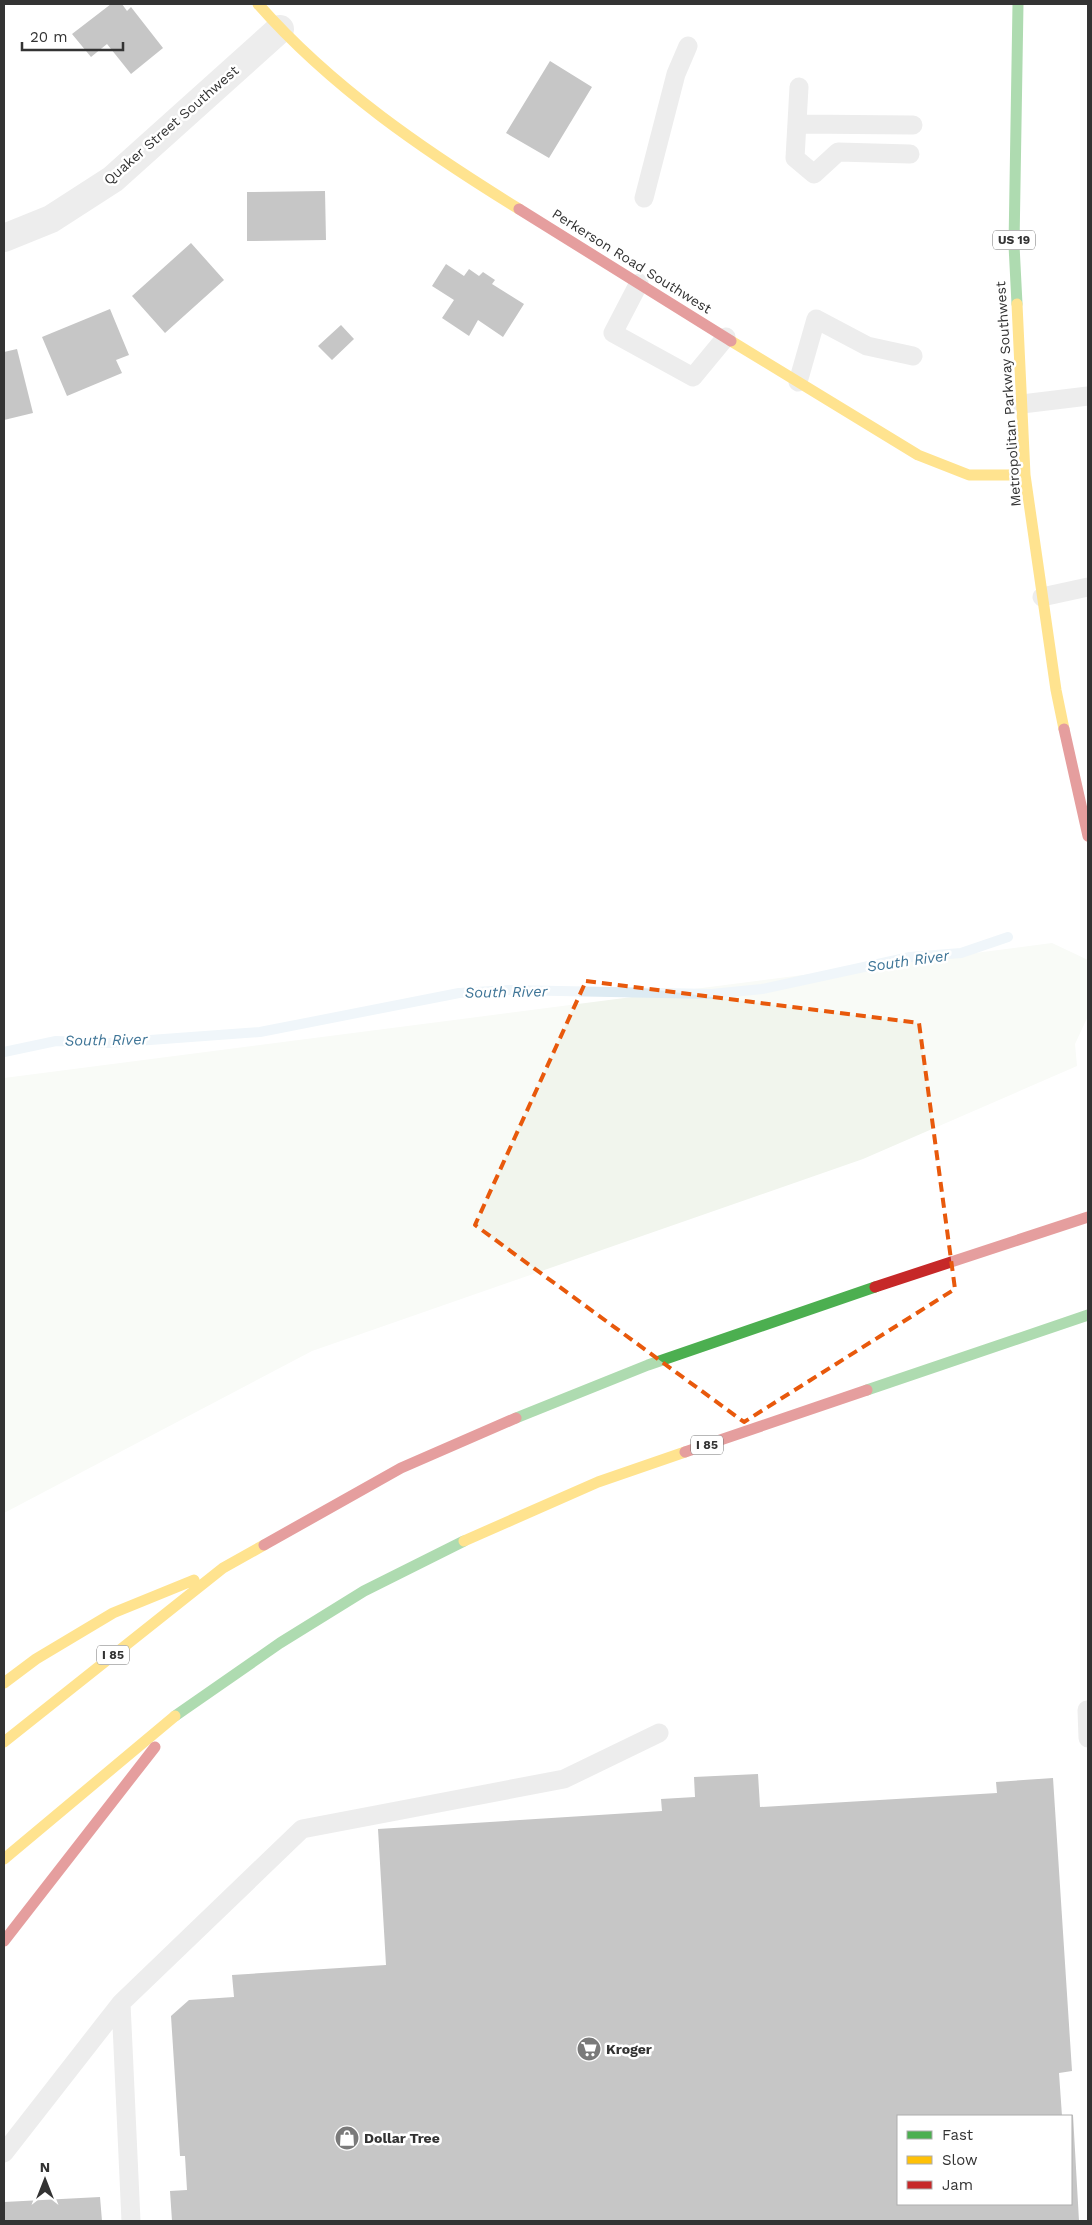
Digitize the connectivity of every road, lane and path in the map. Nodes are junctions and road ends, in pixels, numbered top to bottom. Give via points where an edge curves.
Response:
1 (258, 4) edge
2 (1018, 4) edge
3 (280, 29) junction
4 (688, 46) dead end
5 (799, 87) dead end
6 (797, 124) junction
7 (913, 125) dead end
8 (910, 154) dead end
9 (644, 198) dead end
10 (4, 238) edge
11 (639, 283) junction
12 (726, 337) junction
13 (913, 356) dead end
14 (798, 382) junction
15 (1088, 396) edge
16 (1022, 404) junction
17 (1025, 475) junction
18 (1088, 587) edge
19 (1042, 596) junction
20 (1088, 836) edge
21 (1088, 1217) edge
22 (1088, 1315) edge
23 (223, 1568) junction
24 (4, 1683) edge
25 (187, 1706) junction
26 (1087, 1710) dead end
27 (660, 1733) dead end
28 (1088, 1738) edge
29 (4, 1742) edge
30 (4, 1859) edge
31 (4, 1941) edge
32 (120, 2003) junction
33 (4, 2153) edge
34 (131, 2221) edge

1 - 3 main road, Perkerson Road Southwest
2 - 16 main road, Metropolitan Parkway Southwest / US 19 via 1014,245
3 - 10 street, Quaker Street Southwest via 113,178 51,219
3 - 11 main road, Perkerson Road Southwest via 354,97 464,175
4 - 9 lane via 676,74
5 - 6 lane
6 - 7 lane
6 - 8 lane via 794,158 814,174 838,152
11 - 12 main road, Perkerson Road Southwest
11 - 12 lane via 613,333 693,377
12 - 14 main road, Perkerson Road Southwest
13 - 14 lane via 867,346 816,319
14 - 17 main road, Perkerson Road Southwest via 918,455 970,475
15 - 16 lane
16 - 17 main road, Metropolitan Parkway Southwest / US 19
17 - 19 main road, Metropolitan Parkway Southwest / US 19
18 - 19 lane
19 - 20 main road, Metropolitan Parkway Southwest / US 19 via 1056,690
21 - 23 main road, I 85 via 821,1304 648,1365 540,1408 401,1468
22 - 25 main road, I 85 via 598,1482 471,1537 364,1591
23 - 24 main road via 113,1613 36,1658
23 - 29 main road, I 85
25 - 30 main road, I 85
25 - 31 main road
26 - 28 lane
27 - 32 lane via 564,1779 302,1829
32 - 33 lane
32 - 34 lane

